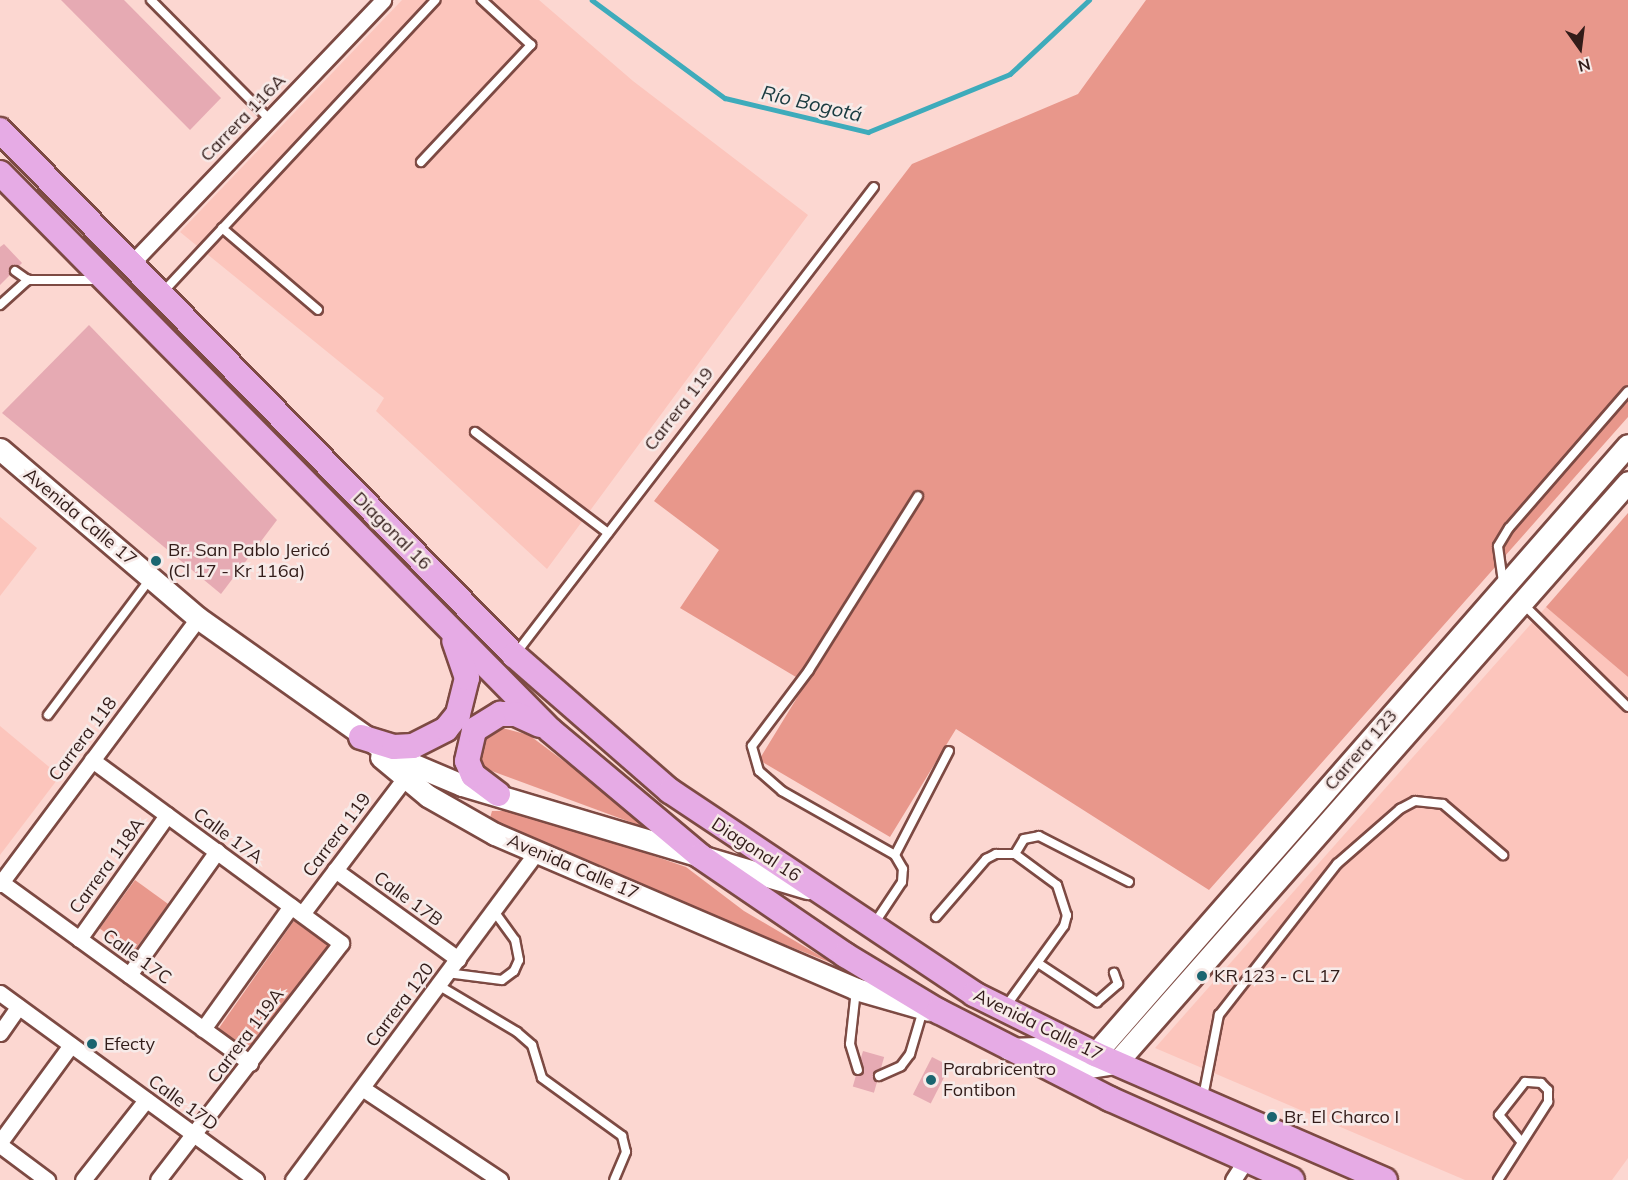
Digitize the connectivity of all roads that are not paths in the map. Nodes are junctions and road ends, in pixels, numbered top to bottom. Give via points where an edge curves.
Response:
1 (383, 0) edge
2 (435, 0) edge
3 (482, 0) edge
4 (157, 2) edge
5 (269, 119) junction
6 (0, 130) edge
7 (421, 162) dead end
8 (0, 173) edge
9 (874, 187) dead end
10 (222, 228) junction
11 (131, 264) junction
12 (15, 271) dead end
13 (28, 280) junction
14 (105, 280) junction
15 (160, 294) junction
16 (0, 305) edge
17 (318, 310) dead end
18 (1628, 391) edge
19 (475, 432) dead end
20 (1628, 445) edge
21 (0, 449) edge
22 (1628, 482) edge
23 (918, 496) dead end
24 (608, 533) junction
25 (151, 578) junction
26 (1504, 586) junction
27 (1522, 603) junction
28 (198, 618) junction
29 (449, 631) junction
30 (514, 655) junction
31 (1628, 707) edge
32 (48, 715) dead end
33 (550, 730) junction
34 (361, 737) junction
35 (949, 750) dead end
36 (92, 760) junction
37 (404, 779) junction
38 (498, 794) junction
39 (167, 815) junction
40 (482, 827) junction
41 (216, 851) junction
42 (537, 852) junction
43 (1015, 854) junction
44 (895, 855) junction
45 (1503, 855) dead end
46 (700, 856) junction
47 (335, 870) junction
48 (1129, 882) dead end
49 (1, 883) edge
50 (819, 891) junction
51 (296, 910) junction
52 (494, 911) junction
53 (936, 917) dead end
54 (873, 925) junction
55 (79, 939) junction
56 (341, 943) joint
57 (458, 959) junction
58 (1038, 963) junction
59 (1114, 974) dead end
60 (129, 975) junction
61 (443, 979) junction
62 (856, 989) junction
63 (0, 993) edge
64 (18, 1007) junction
65 (931, 1010) junction
66 (1003, 1010) junction
67 (203, 1029) junction
68 (0, 1033) edge
69 (71, 1046) junction
70 (1009, 1049) junction
71 (1105, 1058) junction
72 (250, 1063) junction
73 (858, 1070) dead end
74 (879, 1076) dead end
75 (362, 1088) junction
76 (146, 1100) junction
77 (1202, 1100) junction
78 (195, 1136) junction
79 (1522, 1142) junction
80 (0, 1143) edge
81 (1239, 1170) edge
82 (47, 1180) edge
83 (83, 1180) edge
84 (158, 1180) edge
85 (256, 1180) edge
86 (293, 1180) edge
87 (500, 1180) edge
88 (614, 1180) edge
89 (1292, 1180) edge
90 (1385, 1180) edge
91 (1498, 1180) edge

1 - 5 street, Carrera 116A
2 - 10 lane
3 - 7 lane via 531,45
4 - 5 lane
5 - 11 street, Carrera 116A
6 - 11 main road, Diagonal 16
8 - 14 main road, Diagonal 16
9 - 24 lane, Carrera 119
10 - 15 lane
10 - 17 lane
11 - 15 main road, Diagonal 16
12 - 13 lane
13 - 14 lane
13 - 16 lane
14 - 29 main road, Diagonal 16
15 - 30 main road, Diagonal 16
18 - 26 lane via 1509,528 1498,546
19 - 24 lane
20 - 26 street, Carrera 123
21 - 25 street, Avenida Calle 17
22 - 27 street, Carrera 123
23 - 44 lane via 810,670 753,746 759,771 782,791
24 - 30 lane, Carrera 119
25 - 28 street, Avenida Calle 17
25 - 32 lane
26 - 27 street
26 - 71 street, Carrera 123
27 - 31 lane via 1578,652
27 - 71 street, Carrera 123
28 - 34 street, Avenida Calle 17
28 - 36 street, Carrera 118
29 - 33 main road, Diagonal 16
29 - 34 main road via 467,678 461,705 446,729 413,746 394,747
30 - 50 main road, Diagonal 16 via 670,791
33 - 38 main road via 516,714 500,714 474,730 467,761 473,775
33 - 46 main road, Diagonal 16
34 - 37 street, Avenida Calle 17
34 - 38 street, Avenida Calle 17 via 427,772
35 - 44 lane
36 - 39 street, Calle 17A
36 - 49 street, Carrera 118
37 - 40 street, Avenida Calle 17
37 - 47 street, Carrera 119
38 - 40 street via 483,812
38 - 46 street, Avenida Calle 17
39 - 41 street, Calle 17A
39 - 55 street, Carrera 118A
40 - 42 street, Avenida Calle 17
41 - 51 street, Calle 17A
41 - 60 street
42 - 52 street, Carrera 120
42 - 62 street, Avenida Calle 17
43 - 48 lane via 1024,839 1039,836
43 - 53 lane via 986,859
43 - 58 lane via 1057,885 1064,899 1064,926
44 - 54 lane via 903,869 902,882
45 - 77 lane via 1443,804 1415,801 1400,809 1337,864 1219,1015
46 - 50 street, Avenida Calle 17
46 - 65 main road, Avenida Calle 17 via 844,956
47 - 51 street, Carrera 119
47 - 57 street, Calle 17B
49 - 55 street, Calle 17C
50 - 54 main road, Avenida Calle 17
51 - 56 street, Calle 17A
51 - 67 street, Carrera 119
52 - 57 street, Carrera 120
52 - 61 lane via 515,940 519,960 514,971 502,980
54 - 66 main road, Avenida Calle 17
55 - 60 street, Calle 17C
56 - 72 street, Carrera 119A
57 - 61 street, Carrera 120
58 - 59 lane via 1097,1002 1118,984
58 - 66 lane
60 - 67 street, Calle 17C
61 - 75 street, Carrera 120
61 - 88 lane via 532,1045 542,1078 621,1136 626,1152
62 - 65 street, Avenida Calle 17
62 - 73 lane via 850,1044
63 - 64 street, Calle 17D
64 - 68 street
64 - 69 street, Calle 17D
65 - 70 main road, Avenida Calle 17
65 - 74 lane via 901,1066
66 - 71 main road, Avenida Calle 17
67 - 72 street, Calle 17C
69 - 76 street, Calle 17D
69 - 80 street
70 - 71 street via 1044,1047 1084,1068
70 - 81 main road, Avenida Calle 17
71 - 77 main road, Avenida Calle 17
72 - 78 street, Carrera 119A
75 - 86 street, Carrera 120
75 - 87 street
76 - 78 street, Calle 17D
76 - 83 street
77 - 90 main road, Avenida Calle 17
78 - 84 street, Carrera 119A
78 - 85 street, Calle 17D
79 - 79 lane via 1499,1115 1525,1082 1541,1083 1548,1090 1548,1102
79 - 91 lane
80 - 82 street
81 - 89 main road, Avenida Calle 17

